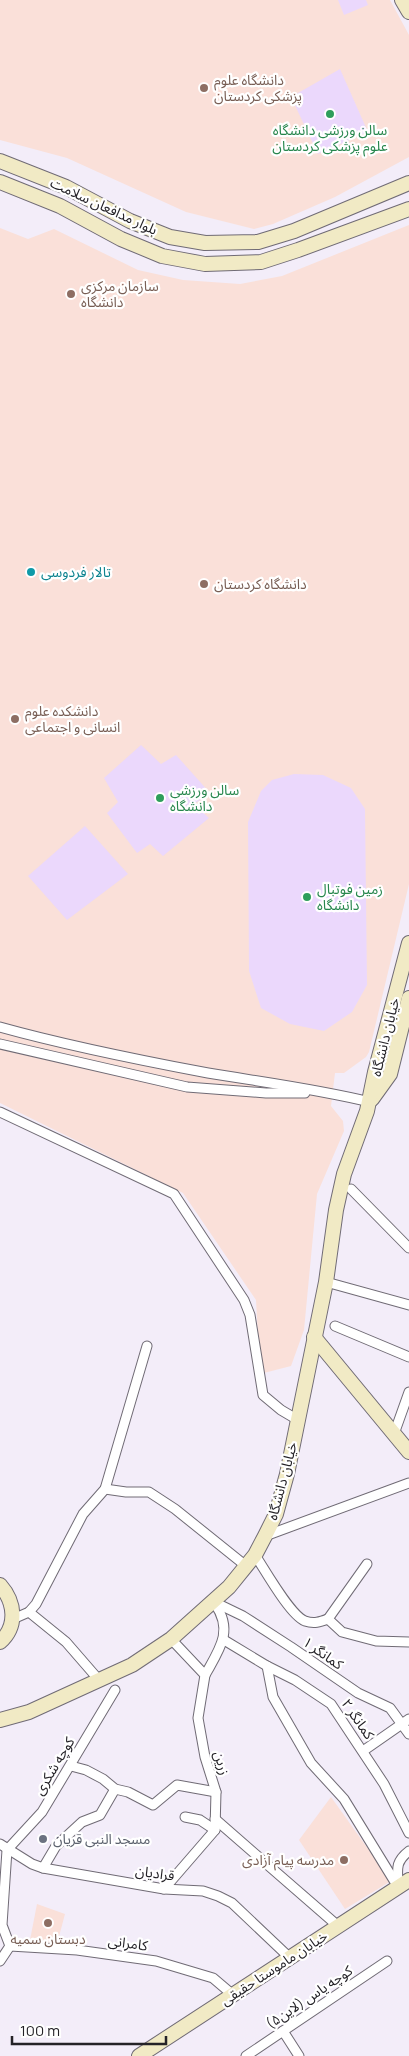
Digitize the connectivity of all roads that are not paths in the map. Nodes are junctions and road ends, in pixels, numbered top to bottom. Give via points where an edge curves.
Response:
1 (402, 0) edge
2 (409, 12) edge
3 (0, 161) edge
4 (0, 182) edge
5 (409, 183) edge
6 (409, 209) edge
7 (409, 942) edge
8 (409, 998) edge
9 (0, 1027) edge
10 (42, 1038) junction
11 (0, 1044) edge
12 (38, 1054) junction
13 (333, 1094) junction
14 (370, 1102) junction
15 (0, 1112) edge
16 (351, 1189) dead end
17 (409, 1248) edge
18 (326, 1282) junction
19 (409, 1305) edge
20 (335, 1326) dead end
21 (314, 1337) junction
22 (147, 1346) dead end
23 (409, 1357) edge
24 (409, 1392) edge
25 (298, 1420) junction
26 (394, 1434) junction
27 (409, 1452) edge
28 (409, 1483) edge
29 (105, 1489) junction
30 (265, 1536) junction
31 (250, 1560) junction
32 (368, 1564) dead end
33 (0, 1585) edge
34 (214, 1602) junction
35 (29, 1612) junction
36 (13, 1618) junction
37 (328, 1618) junction
38 (171, 1639) junction
39 (224, 1640) junction
40 (0, 1642) edge
41 (409, 1642) edge
42 (267, 1666) junction
43 (205, 1676) junction
44 (99, 1680) junction
45 (115, 1690) dead end
46 (2, 1718) edge
47 (405, 1722) edge
48 (409, 1734) edge
49 (363, 1751) junction
50 (71, 1766) junction
51 (115, 1789) junction
52 (216, 1792) junction
53 (185, 1817) dead end
54 (215, 1819) junction
55 (215, 1830) junction
56 (409, 1833) edge
57 (4, 1847) edge
58 (409, 1851) edge
59 (43, 1868) junction
60 (404, 1883) edge
61 (164, 1889) junction
62 (338, 1926) junction
63 (10, 1946) junction
64 (290, 1958) junction
65 (0, 1961) edge
66 (387, 1962) dead end
67 (233, 1995) junction
68 (283, 2031) junction
69 (139, 2056) edge
70 (246, 2056) edge
71 (299, 2056) edge

1 - 2 street
3 - 5 street, بلوار مدافعان سلامت via 66,187 130,221 170,237 205,244 258,242 294,231
4 - 6 street, بلوار مدافعان سلامت via 60,206 121,239 162,256 205,264 261,262
7 - 14 street, خیابان دانشگاه via 374,1072
8 - 14 street, خیابان دانشگاه via 390,1074
9 - 10 street
10 - 12 street
10 - 13 street
11 - 12 street
12 - 13 street via 187,1087
13 - 14 street
14 - 18 street, خیابان دانشگاه via 344,1174
15 - 25 street via 174,1194 244,1300 250,1315 263,1395
16 - 17 street
18 - 19 street
18 - 21 street, خیابان دانشگاه
20 - 23 street
21 - 25 street, خیابان دانشگاه
21 - 26 street
22 - 29 street
24 - 26 street
25 - 30 street, خیابان دانشگاه via 276,1514
26 - 27 street
28 - 30 street
29 - 31 street via 149,1492
29 - 35 street via 83,1514
30 - 31 street, خیابان دانشگاه
31 - 34 street, خیابان دانشگاه
31 - 37 street via 304,1621 317,1623
32 - 37 street
33 - 36 street via 12,1605
34 - 38 street, خیابان دانشگاه
34 - 39 street via 224,1616
34 - 47 street, کمانگر ۱ via 243,1616 358,1693 390,1708
35 - 36 street
35 - 44 street via 66,1642
36 - 40 street
37 - 41 street via 342,1632 376,1641
38 - 43 street
38 - 44 street, خیابان دانشگاه via 132,1665
39 - 42 street, کمانگر ۲
39 - 43 street, زرین
42 - 49 street, کمانگر ۲ via 331,1704
42 - 60 street via 274,1697 311,1763 344,1799
43 - 52 street, زرین via 198,1718
44 - 46 street, خیابان دانشگاه via 29,1712
45 - 50 street, کوچه شکری
47 - 48 street, کمانگر ۱
47 - 49 street
49 - 56 street, کمانگر ۲
50 - 51 street via 86,1770
50 - 57 street, کوچه شکری via 42,1812
51 - 52 street via 153,1805 177,1785
51 - 59 street via 100,1815 82,1822 56,1846
52 - 54 street, زرین
53 - 55 street via 200,1820
54 - 55 street, زرین
54 - 62 street
55 - 61 street
57 - 59 street, قرادیان
57 - 63 street via 2,1926
58 - 60 street via 400,1858 397,1867
59 - 61 street, قرادیان
60 - 62 street, خیابان ماموستا حقیقی
61 - 64 street, قرادیان via 203,1891 232,1903
62 - 64 street, خیابان ماموستا حقیقی
63 - 65 street
63 - 67 street, کامرانی via 77,1950 156,1961 213,1978
64 - 67 street, خیابان ماموستا حقیقی
66 - 68 street, کوچه یاس (لاین۵)
67 - 69 street, خیابان ماموستا حقیقی
68 - 70 street, کوچه یاس (لاین۵)
68 - 71 street

